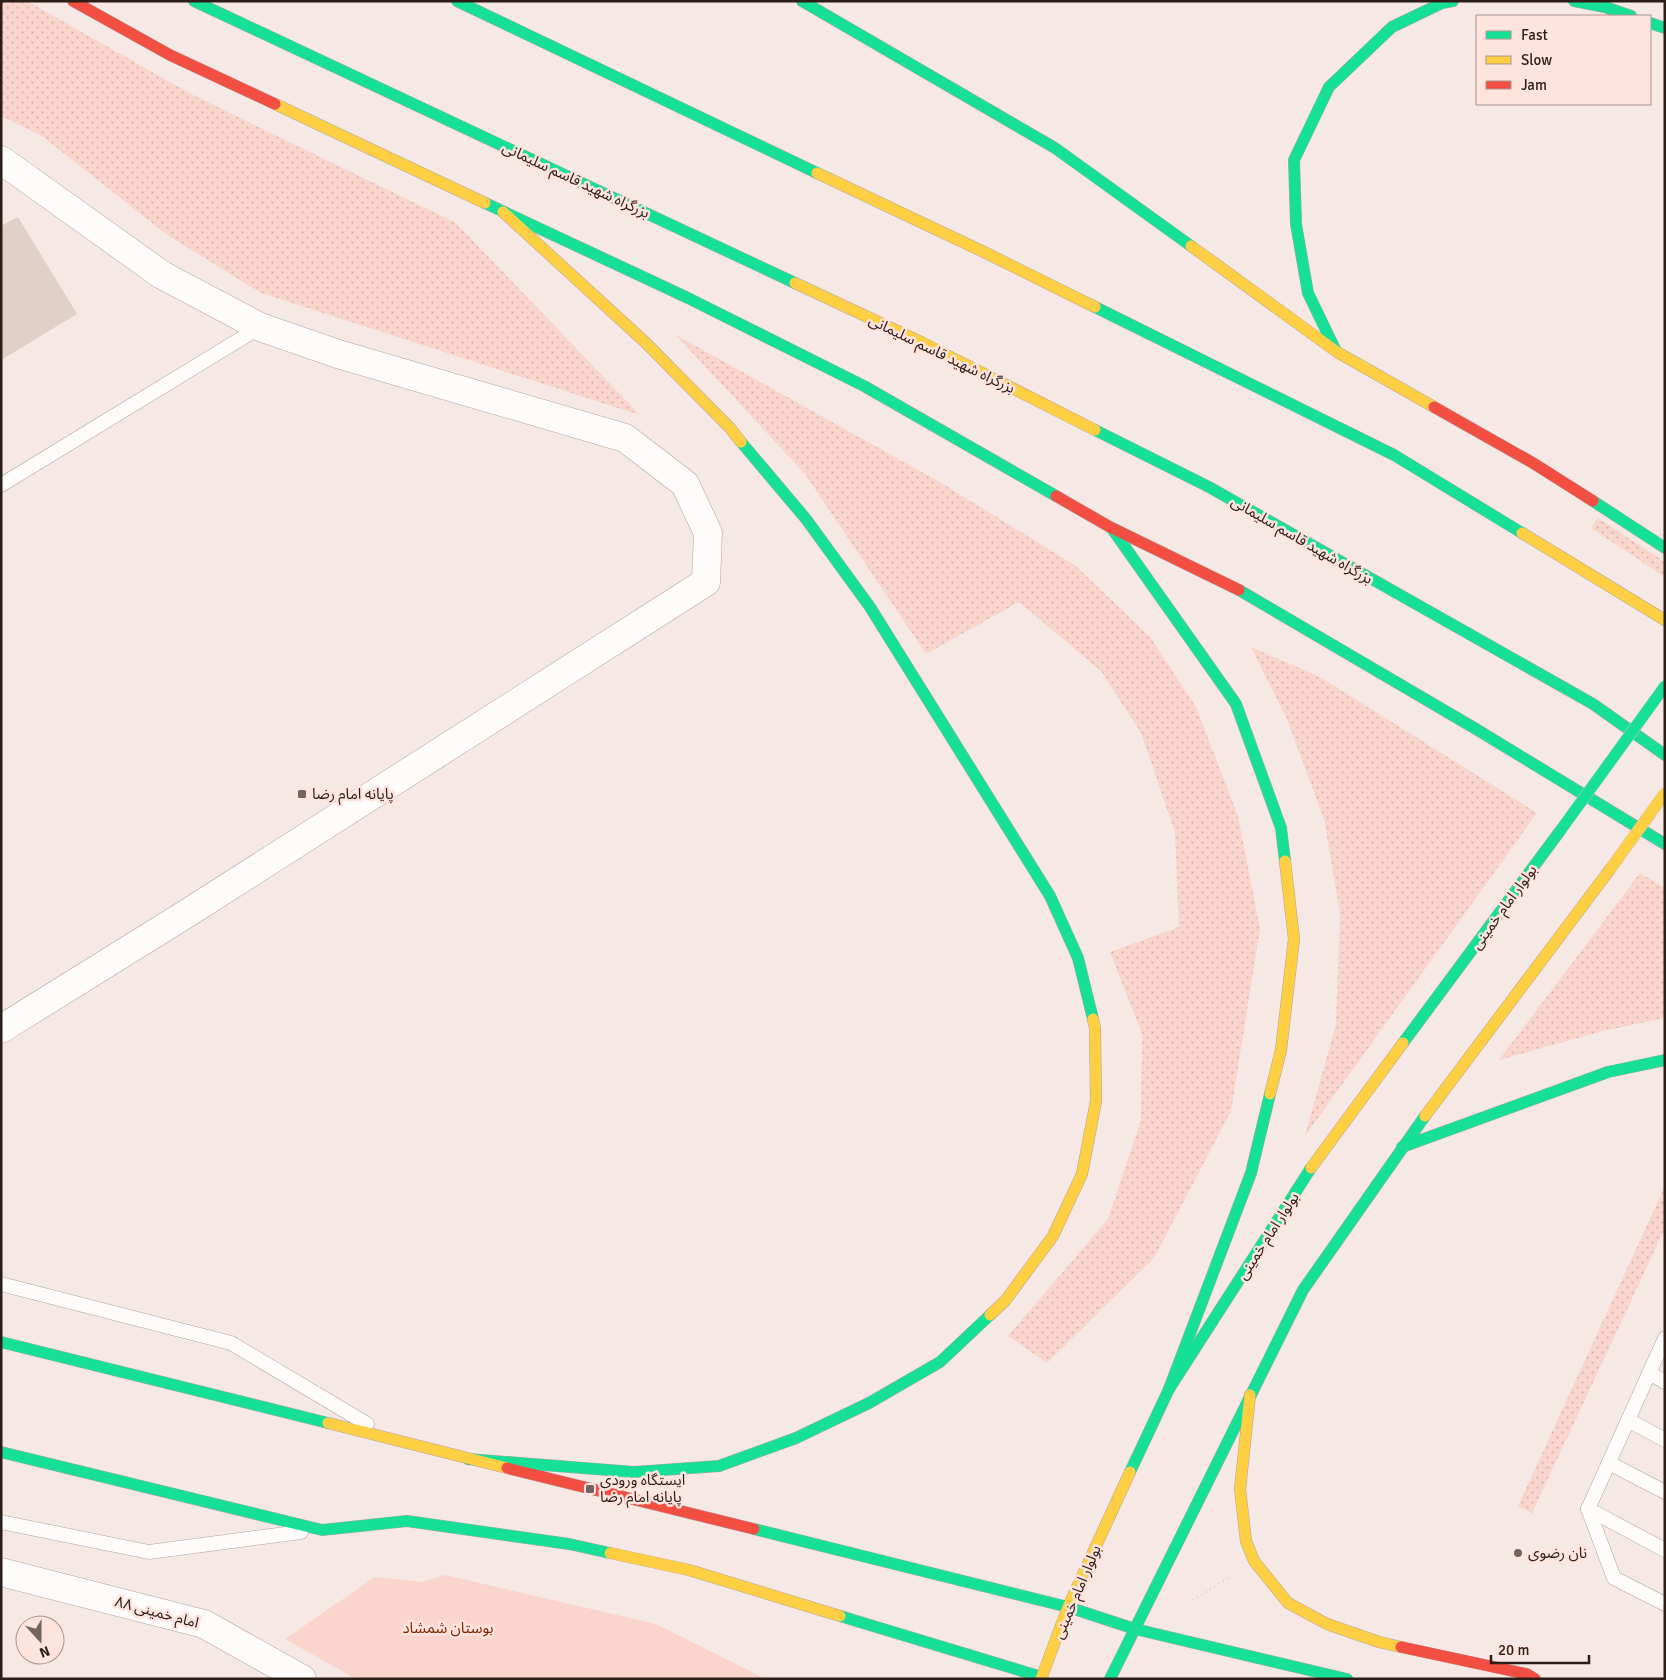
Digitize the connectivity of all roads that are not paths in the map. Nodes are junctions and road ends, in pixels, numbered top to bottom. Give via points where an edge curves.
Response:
1 (73, 1) edge
2 (194, 1) edge
3 (457, 1) edge
4 (802, 1) edge
5 (1453, 1) edge
6 (1574, 1) edge
7 (1628, 15) edge
8 (1651, 23) edge
9 (1665, 28) edge
10 (3, 163) edge
11 (504, 212) junction
12 (260, 326) junction
13 (1337, 352) junction
14 (1, 485) edge
15 (1110, 527) junction
16 (1665, 548) edge
17 (1665, 620) edge
18 (1665, 686) edge
19 (1665, 755) edge
20 (1665, 793) edge
21 (1665, 844) edge
22 (1, 1029) edge
23 (1665, 1060) edge
24 (1402, 1147) junction
25 (1, 1284) edge
26 (1665, 1338) edge
27 (1, 1342) edge
28 (1649, 1373) junction
29 (1665, 1382) edge
30 (1169, 1389) junction
31 (1250, 1395) junction
32 (1628, 1420) junction
33 (393, 1440) junction
34 (1665, 1440) edge
35 (1, 1452) edge
36 (468, 1458) junction
37 (1609, 1463) junction
38 (1665, 1492) edge
39 (1588, 1509) junction
40 (1, 1522) edge
41 (322, 1530) junction
42 (1665, 1550) edge
43 (1, 1572) edge
44 (1665, 1604) edge
45 (1068, 1607) junction
46 (1135, 1628) junction
47 (1044, 1678) edge
48 (302, 1679) edge
49 (1110, 1679) edge
50 (1347, 1679) edge
51 (1535, 1679) edge

1 - 11 main road via 170,55
2 - 19 main road, بزرگراه شهید قاسم سلیمانی via 923,343 1210,488 1593,704
3 - 17 main road via 988,254 1394,455
4 - 13 main road via 1055,148
5 - 13 main road via 1392,27 1329,86 1294,160 1296,224 1308,293
6 - 7 main road
8 - 9 main road
10 - 12 street via 162,275
11 - 15 main road via 688,298 864,386
11 - 36 main road via 646,343 730,428 806,518 870,608 1050,896 1078,958 1095,1028 1096,1101 1082,1174 1053,1236 1005,1301 940,1362 869,1404 796,1438 719,1466 634,1472
12 - 14 lane
12 - 22 street via 338,354 625,438 685,484 708,533 706,582
13 - 16 main road via 1533,463
15 - 21 main road via 1247,594
15 - 30 main road via 1236,704 1281,828 1294,939 1281,1050 1251,1173
18 - 30 main road, بولوار امام خمینی, bridge via 1319,1156
20 - 24 main road, bridge
23 - 24 main road via 1608,1072
24 - 31 main road via 1303,1290
25 - 33 lane via 231,1343
26 - 28 lane
27 - 33 main road
28 - 29 lane
28 - 32 lane
30 - 45 main road, بولوار امام خمینی
31 - 46 main road
31 - 51 main road via 1240,1489 1246,1541 1254,1561 1288,1604 1327,1624 1379,1642 1527,1674
32 - 34 lane
32 - 37 lane
33 - 36 main road
35 - 41 main road
36 - 45 main road
37 - 38 lane
37 - 39 lane
39 - 42 lane
39 - 44 lane via 1614,1578
40 - 41 lane via 149,1552
41 - 47 main road via 407,1521 569,1544 689,1570
43 - 48 street, امام خمینی ۸۸ via 204,1624
45 - 46 main road
45 - 47 main road, بولوار امام خمینی
46 - 49 main road
46 - 50 main road

